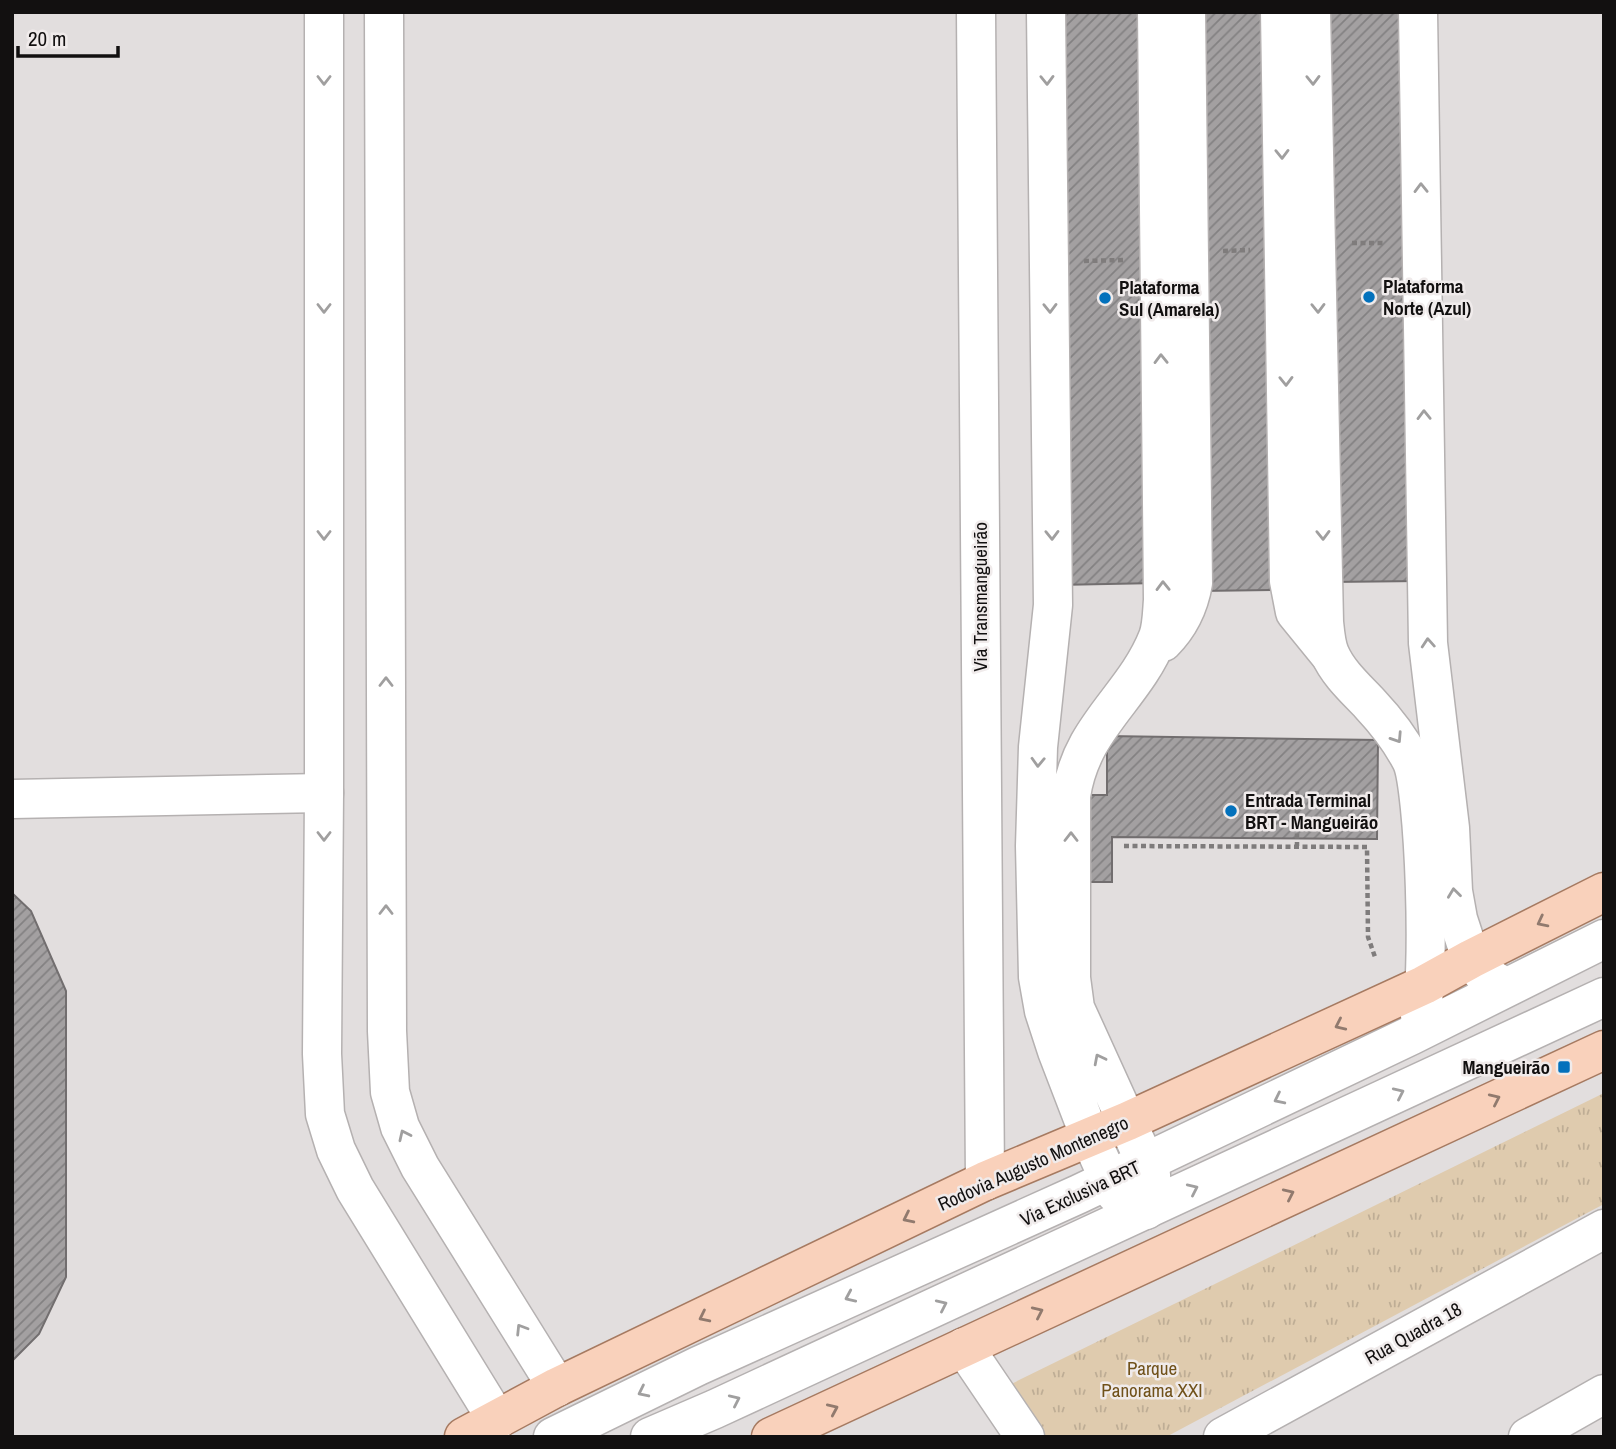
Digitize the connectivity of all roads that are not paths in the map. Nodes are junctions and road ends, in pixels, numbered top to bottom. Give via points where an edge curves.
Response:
1 (324, 12) edge
2 (384, 12) edge
3 (976, 12) edge
4 (1046, 12) edge
5 (1157, 12) edge
6 (1186, 12) edge
7 (1280, 12) edge
8 (1311, 12) edge
9 (1418, 12) edge
10 (1149, 656) junction
11 (1332, 657) junction
12 (324, 793) junction
13 (12, 799) edge
14 (1604, 892) edge
15 (1604, 939) edge
16 (1471, 959) junction
17 (1424, 985) junction
18 (1513, 986) junction
19 (1604, 997) edge
20 (1412, 1035) junction
21 (1604, 1050) edge
22 (1128, 1121) junction
23 (1090, 1137) junction
24 (1146, 1163) junction
25 (1110, 1179) junction
26 (985, 1181) junction
27 (1146, 1210) junction
28 (1604, 1229) edge
29 (964, 1347) junction
30 (558, 1387) junction
31 (1604, 1394) edge
32 (497, 1420) junction
33 (464, 1437) edge
34 (552, 1437) edge
35 (650, 1437) edge
36 (771, 1437) edge
37 (1025, 1437) edge
38 (1223, 1437) edge
39 (1528, 1437) edge

1 -> 12 street
30 -> 2 street via 420,1167 400,1127 390,1092
3 - 26 street, Via Transmangueirão
4 -> 23 street via 1053,605 1038,760 1038,977 1044,1011
10 -> 5 street via 1159,634 1163,600
6 - 10 street via 1193,583 1189,605 1173,632
7 -> 11 street via 1289,581 1295,612
8 -> 11 street via 1324,622
16 -> 9 street via 1453,891 1428,643
22 -> 10 street via 1075,1008 1071,796 1074,772 1084,749
11 -> 17 street via 1396,734 1413,764 1419,790 1426,906
12 - 13 street
12 -> 32 street via 325,1114 355,1189
14 -> 16 main road, Rodovia Augusto Montenegro
15 - 18 street, Via Exclusiva BRT
16 - 17 main road, Rodovia Augusto Montenegro
16 - 18 street via 1487,979
17 - 20 street via 1422,1011
17 -> 22 main road, Rodovia Augusto Montenegro
18 - 20 street, Via Exclusiva BRT
27 -> 19 street
20 -> 24 street, Via Exclusiva BRT
29 -> 21 main road
22 - 23 main road, Rodovia Augusto Montenegro
22 - 24 street
23 - 25 street
23 - 26 main road, Rodovia Augusto Montenegro
24 - 25 street, Via Exclusiva BRT
24 - 27 street via 1152,1196
25 - 27 street via 1115,1193 1129,1207
25 -> 34 street, Via Exclusiva BRT
26 -> 30 main road, Rodovia Augusto Montenegro
35 -> 27 street
28 - 38 street, Rua Quadra 18
36 -> 29 main road
29 - 37 street
30 - 32 main road, Rodovia Augusto Montenegro
31 - 39 street
32 - 33 main road, Rodovia Augusto Montenegro

